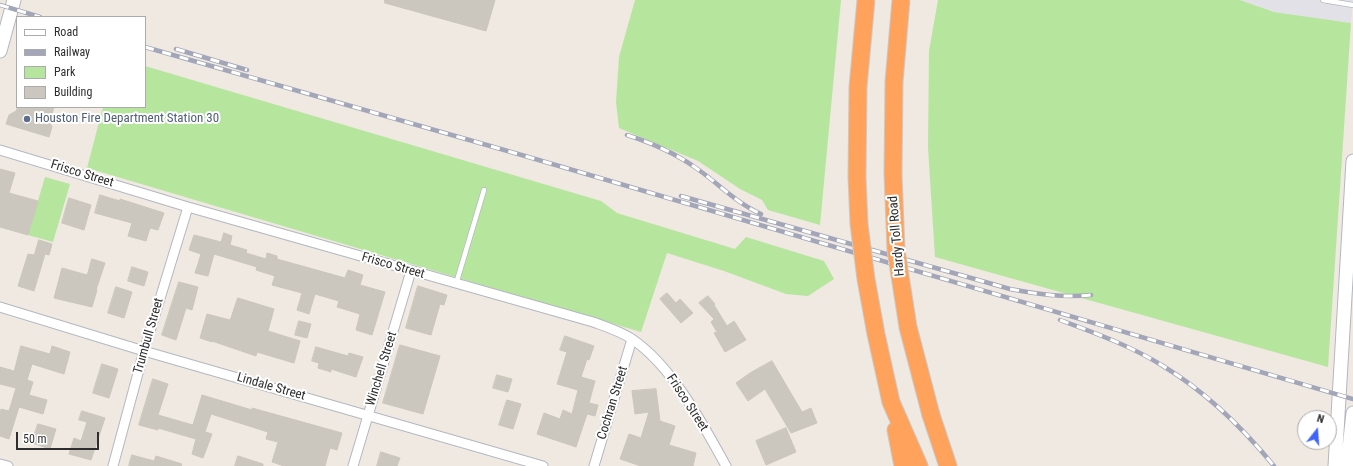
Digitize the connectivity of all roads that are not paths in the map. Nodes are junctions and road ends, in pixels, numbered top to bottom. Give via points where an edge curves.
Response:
1 (14, 0) edge
2 (866, 0) edge
3 (900, 0) edge
4 (1323, 0) edge
5 (1353, 5) edge
6 (0, 51) edge
7 (0, 150) edge
8 (1353, 161) edge
9 (484, 190) dead end
10 (188, 207) junction
11 (411, 271) junction
12 (456, 284) junction
13 (0, 307) edge
14 (632, 339) junction
15 (144, 351) junction
16 (891, 402) junction
17 (1353, 413) edge
18 (368, 415) junction
19 (0, 464) edge
20 (8, 466) edge
21 (113, 466) edge
22 (353, 466) edge
23 (543, 466) edge
24 (594, 466) edge
25 (726, 466) edge
26 (903, 466) edge
27 (919, 466) edge
28 (948, 466) edge
29 (1335, 466) edge
30 (1347, 466) edge

1 - 6 main road
2 - 16 highway, bridge via 858,87 859,224 866,279
3 - 28 highway, Hardy Toll Road, bridge via 894,82 893,174 896,250 908,327 931,415
4 - 5 lane
7 - 10 street, Frisco Street
8 - 29 main road
9 - 12 lane
10 - 11 street, Frisco Street
10 - 15 street, Trumbull Street
11 - 12 street, Frisco Street
11 - 18 street, Winchell Street
12 - 14 street, Frisco Street via 593,322
13 - 15 street, Lindale Street
14 - 24 street, Cochran Street
14 - 25 street, Frisco Street via 653,356 668,373
15 - 18 street, Lindale Street
15 - 21 street, Trumbull Street
16 - 26 highway
16 - 27 highway
17 - 30 main road
18 - 22 street, Winchell Street
18 - 23 street, Lindale Street
19 - 20 street

